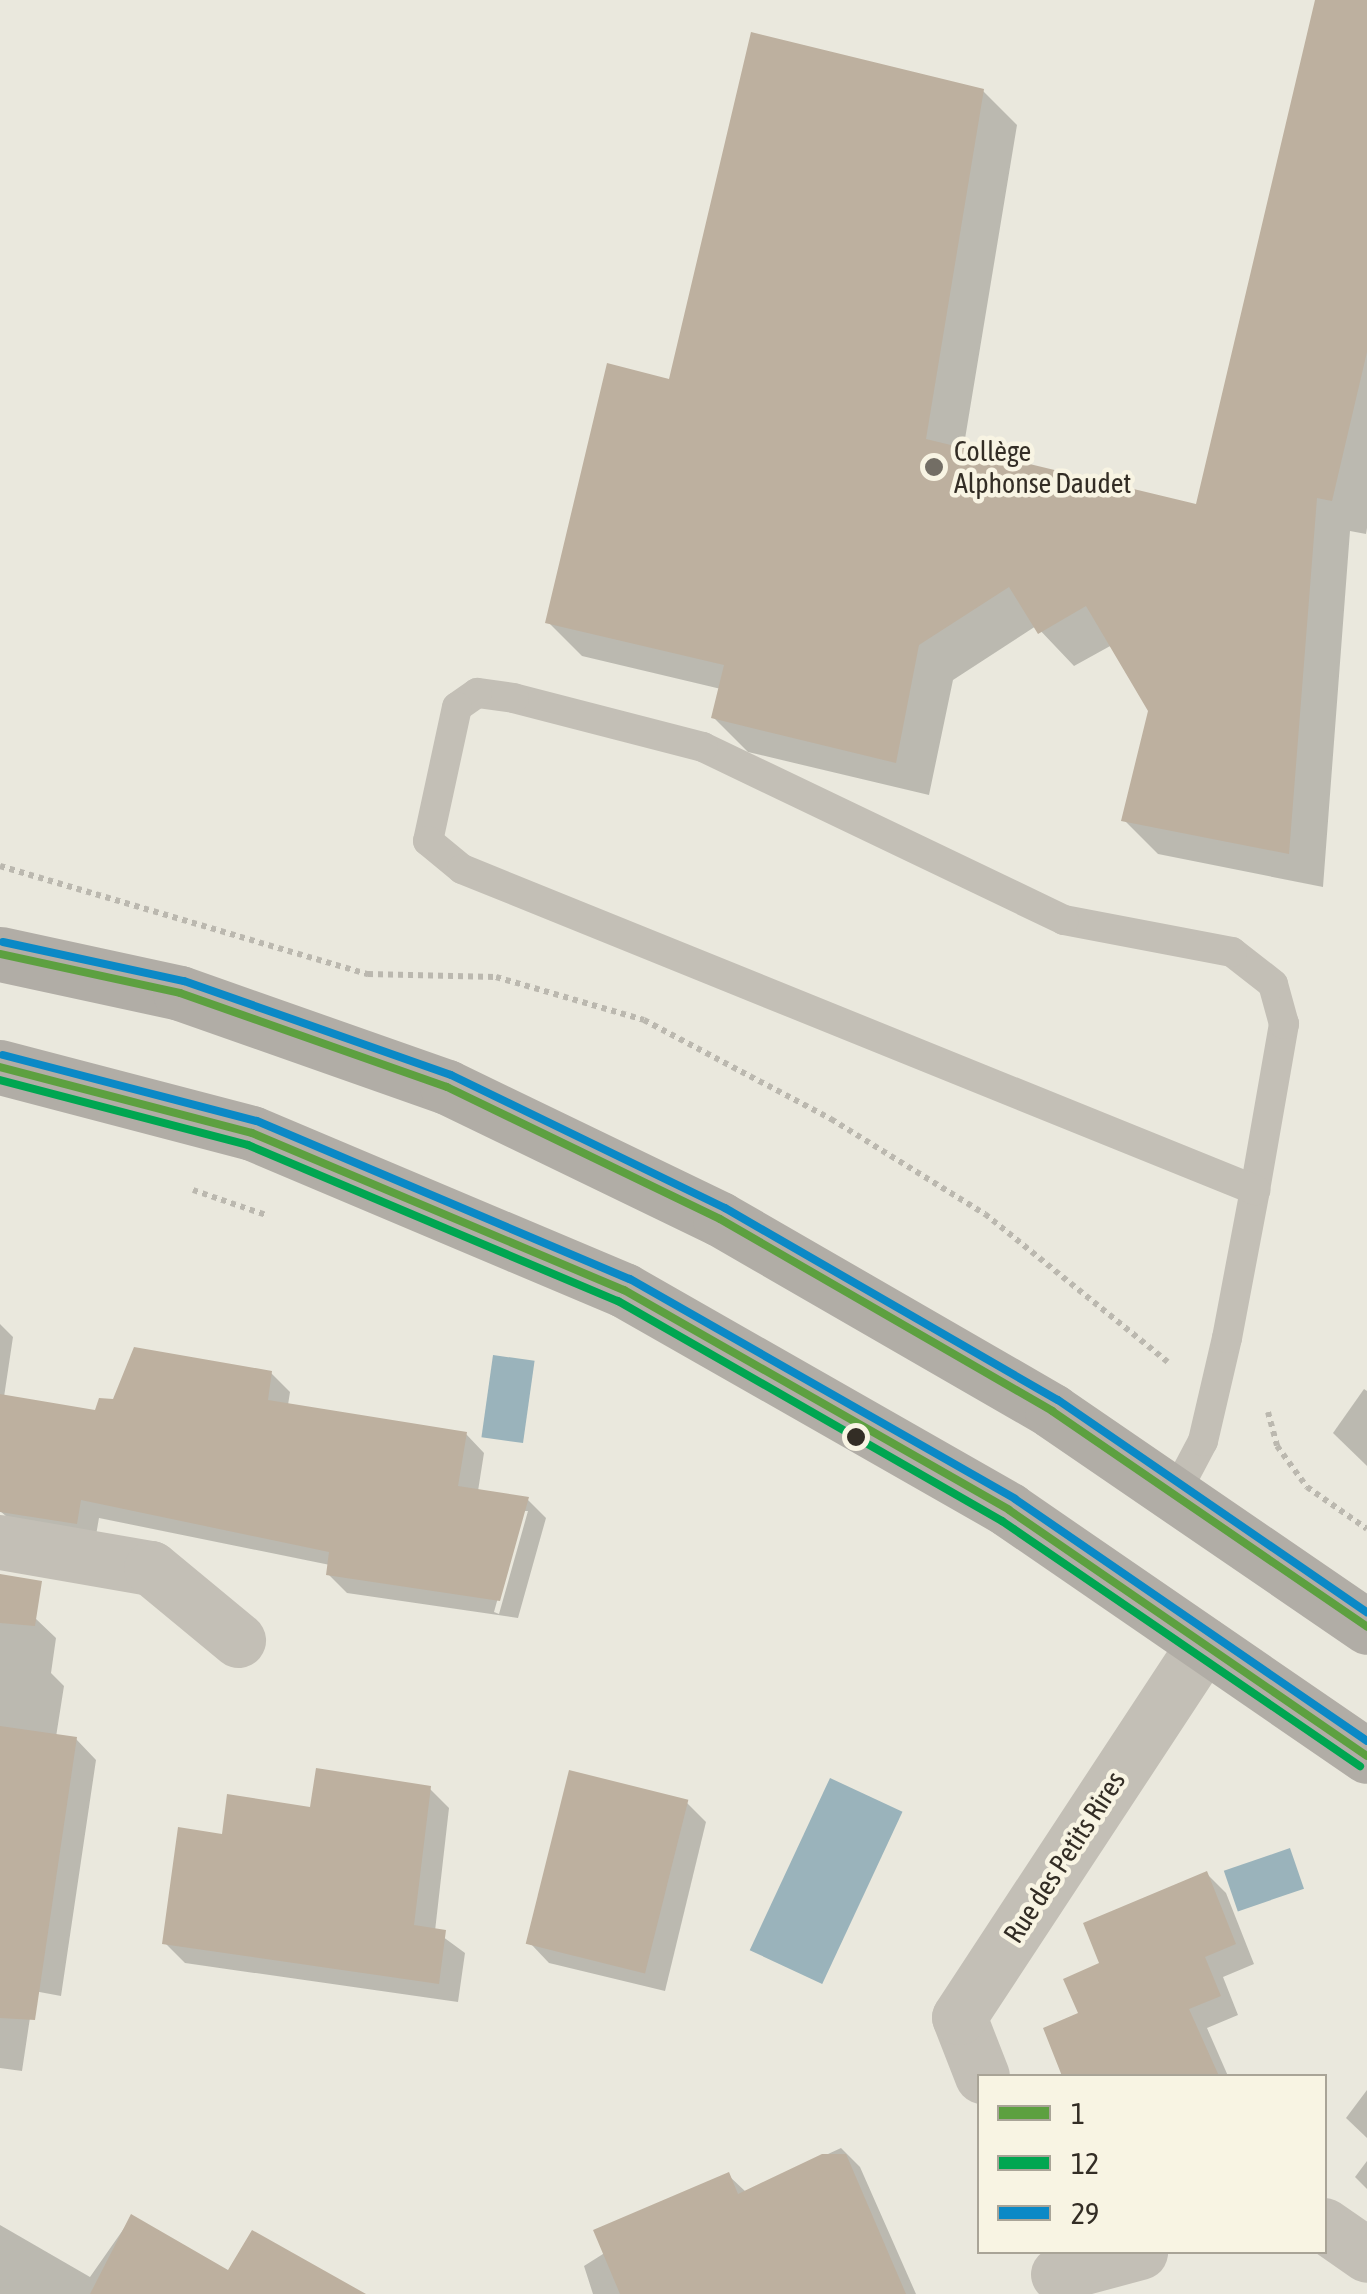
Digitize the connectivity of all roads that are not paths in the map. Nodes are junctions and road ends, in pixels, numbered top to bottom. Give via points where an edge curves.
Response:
1 (0, 954) edge
2 (0, 1066) edge
3 (1254, 1190) junction
4 (1174, 1494) junction
5 (0, 1542) edge
6 (1367, 1626) edge
7 (238, 1640) dead end
8 (1204, 1644) junction
9 (1367, 1756) edge
10 (981, 2074) edge
11 (1327, 2227) edge
12 (1131, 2254) edge
13 (1367, 2255) edge
14 (1042, 2273) edge

1 - 4 main road via 180,993 446,1087 720,1219 1052,1410
2 - 8 main road via 252,1133 624,1290 1009,1510
3 - 3 lane via 1284,1024 1273,984 1232,952 1064,920 703,747 514,698 477,693 457,707 428,840 462,869
3 - 4 lane via 1202,1441
4 - 6 main road
5 - 7 street via 151,1568
8 - 9 main road
8 - 10 street, Rue des Petits Rires via 959,2017
11 - 13 street
12 - 14 street

